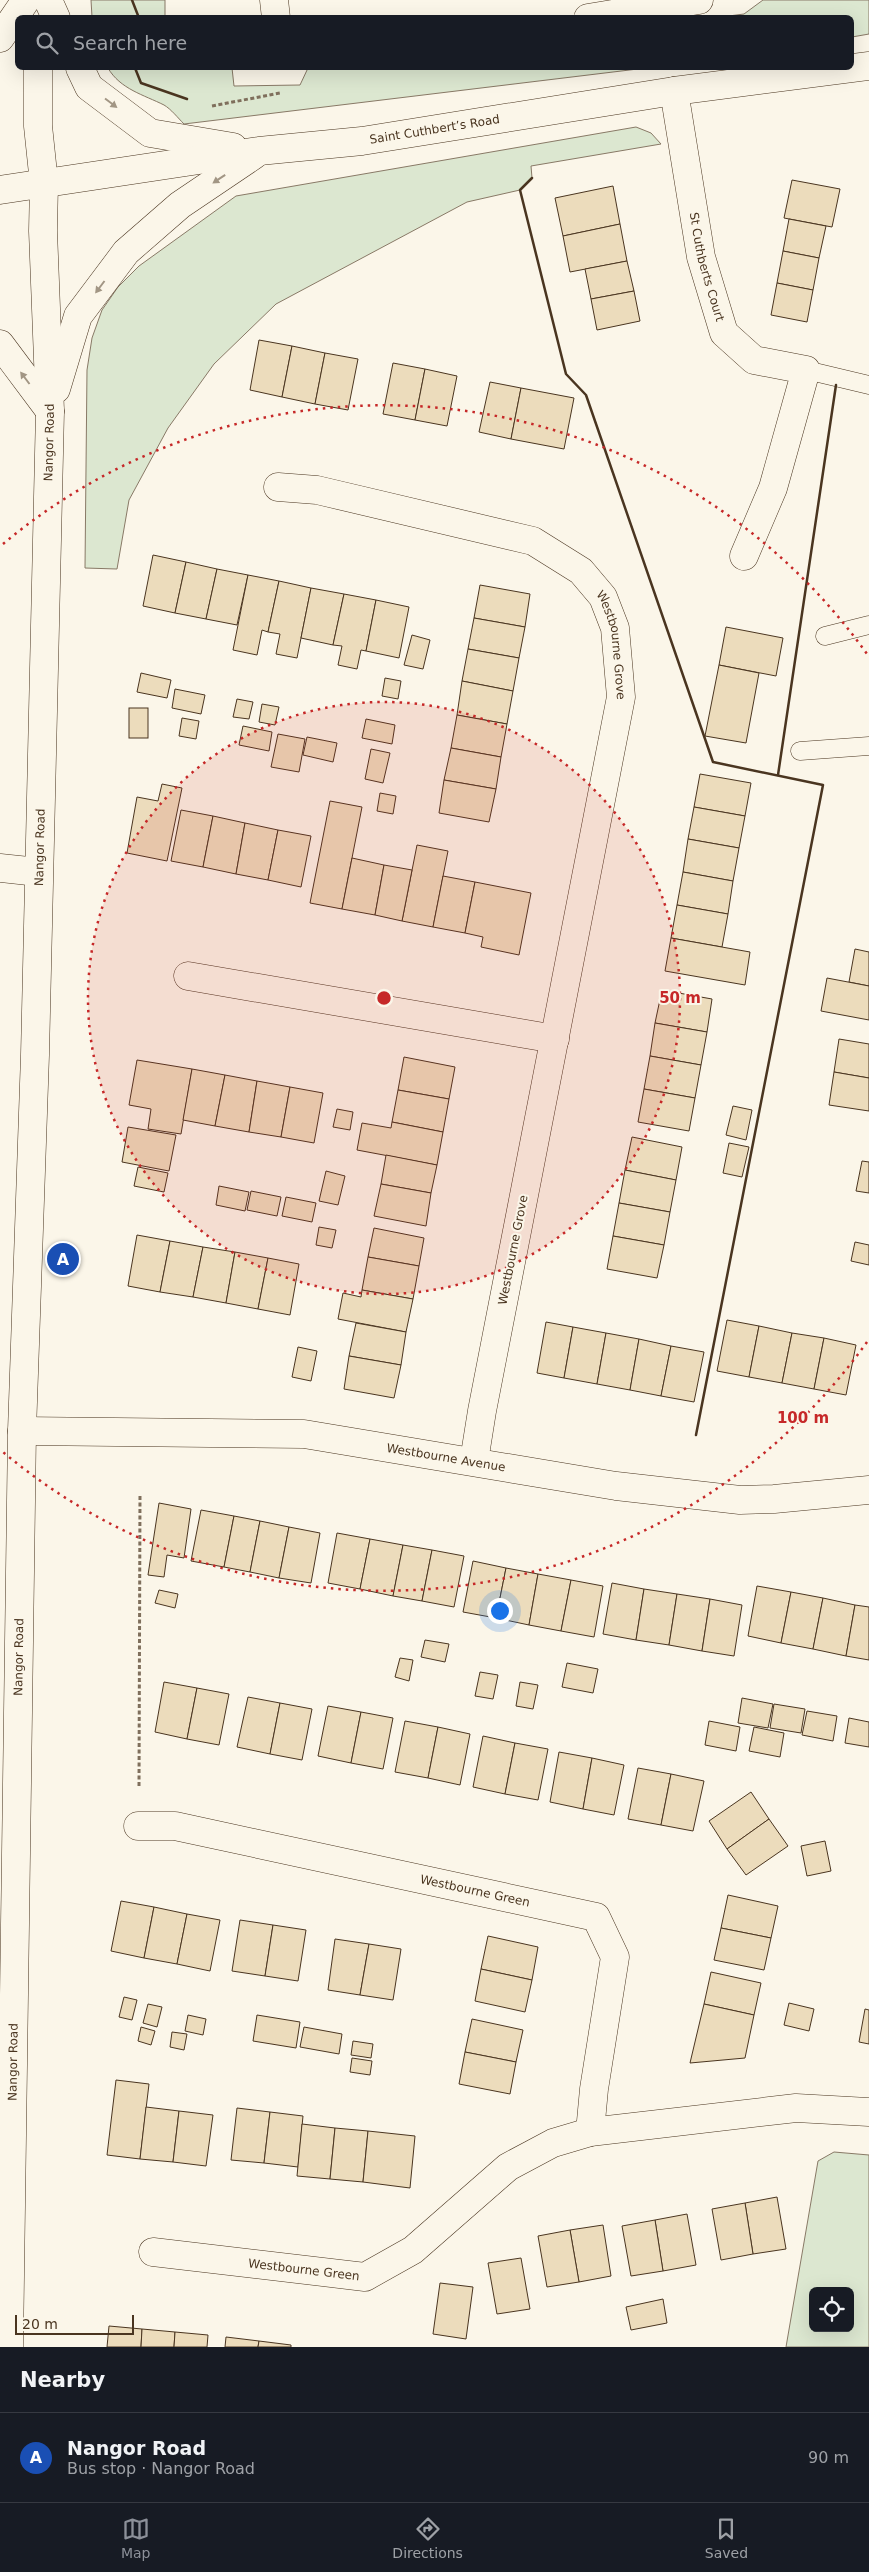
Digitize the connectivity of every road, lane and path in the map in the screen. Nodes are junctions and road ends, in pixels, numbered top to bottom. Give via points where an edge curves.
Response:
1 (26, 0) edge
2 (39, 0) edge
3 (48, 0) edge
4 (274, 0) edge
5 (699, 0) edge
6 (16, 15) edge
7 (38, 15) edge
8 (55, 15) edge
9 (276, 15) edge
10 (606, 15) edge
11 (15, 16) edge
12 (0, 38) edge
13 (869, 66) edge
14 (854, 68) edge
15 (38, 70) edge
16 (81, 70) edge
17 (838, 70) edge
18 (674, 91) junction
19 (280, 93) dead end
20 (202, 108) dead end
21 (259, 151) junction
22 (44, 184) junction
23 (0, 190) edge
24 (0, 344) edge
25 (806, 370) junction
26 (869, 385) edge
27 (50, 411) junction
28 (278, 487) dead end
29 (744, 556) dead end
30 (869, 625) edge
31 (824, 636) dead end
32 (869, 746) edge
33 (800, 751) dead end
34 (0, 868) edge
35 (38, 872) junction
36 (188, 976) dead end
37 (555, 1039) junction
38 (22, 1431) junction
39 (474, 1461) junction
40 (869, 1490) edge
41 (140, 1494) dead end
42 (139, 1786) dead end
43 (138, 1826) dead end
44 (869, 2112) edge
45 (590, 2132) junction
46 (153, 2252) dead end
47 (5, 2292) edge
48 (9, 2347) edge

1 - 6 street
2 - 7 street
3 - 8 street
4 - 9 street
5 - 10 street
11 - 12 street
13 - 14 street, Saint Cuthbert’s Road
15 - 22 street, Nangor Road via 38,126
16 -> 21 street via 89,87 150,133
17 - 18 street, Saint Cuthbert’s Road
18 - 21 street, Saint Cuthbert’s Road via 362,141
18 - 25 street, St Cuthberts Court via 701,257 724,333 754,360
19 - 20 path
21 - 22 street, Saint Cuthbert’s Road
21 -> 27 street via 180,205 126,252 78,316
22 - 23 street, Saint Cuthbert’s Road
22 - 27 street, Nangor Road
27 -> 24 street
25 - 26 lane
25 - 29 street via 773,488
27 - 35 street, Nangor Road
28 - 37 street, Westbourne Grove via 317,490 533,541 581,570 603,597 615,628 621,696
30 - 31 lane
32 - 33 lane
34 - 35 street
35 - 38 street, Nangor Road
36 - 37 street
37 - 39 street, Westbourne Grove
38 - 39 street, Westbourne Avenue via 304,1434
38 - 47 street, Nangor Road
39 - 40 street, Westbourne Avenue via 616,1486 740,1500
41 - 42 path
43 - 45 street, Westbourne Green via 175,1826 596,1918 616,1957 594,2088
44 - 45 street, Westbourne Green via 796,2108
45 - 46 street, Westbourne Green via 553,2143 508,2167 413,2250 365,2277
47 - 48 street, Nangor Road

